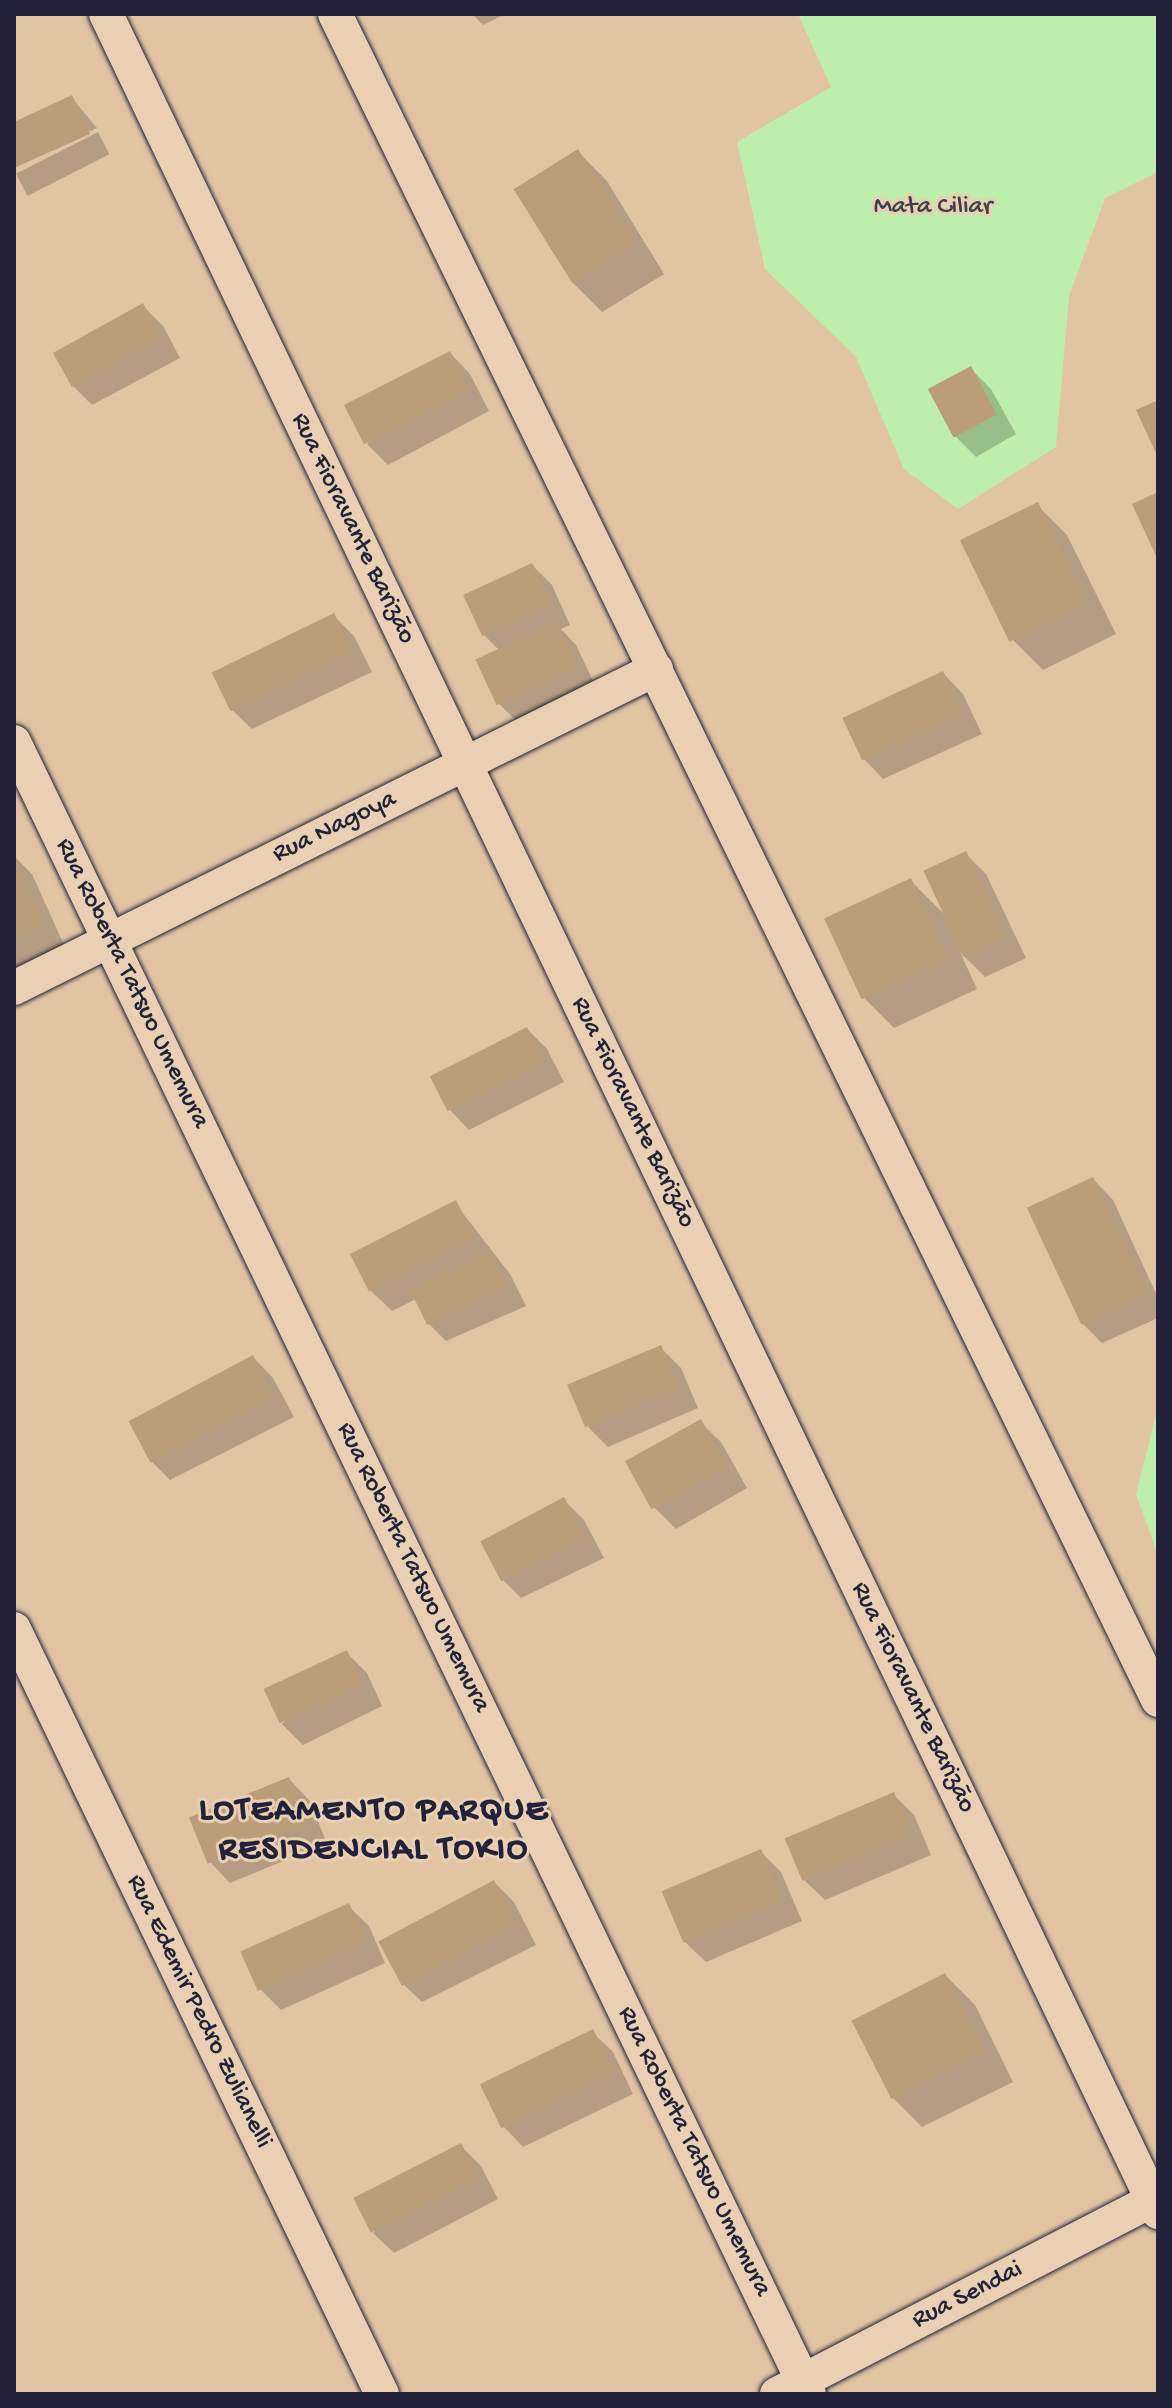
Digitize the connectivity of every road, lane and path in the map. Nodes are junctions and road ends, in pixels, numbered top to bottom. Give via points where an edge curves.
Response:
1 (106, 14) edge
2 (335, 14) edge
3 (656, 669) junction
4 (14, 742) edge
5 (464, 764) junction
6 (109, 940) junction
7 (14, 988) edge
8 (14, 1629) edge
9 (1158, 1700) edge
10 (1156, 2203) edge
11 (797, 2390) edge
12 (382, 2394) edge

1 - 5 street, Rua Fioravante Barizão
2 - 3 street
3 - 5 street, Rua Nagoya
3 - 9 street
4 - 6 street, Rua Roberta Tatsuo Umemura
5 - 6 street, Rua Nagoya
5 - 10 street, Rua Fioravante Barizão
6 - 7 street, Rua Nagoya
6 - 11 street, Rua Roberta Tatsuo Umemura
8 - 12 street, Rua Edemir Pedro Zulianelli
10 - 11 street, Rua Sendai

